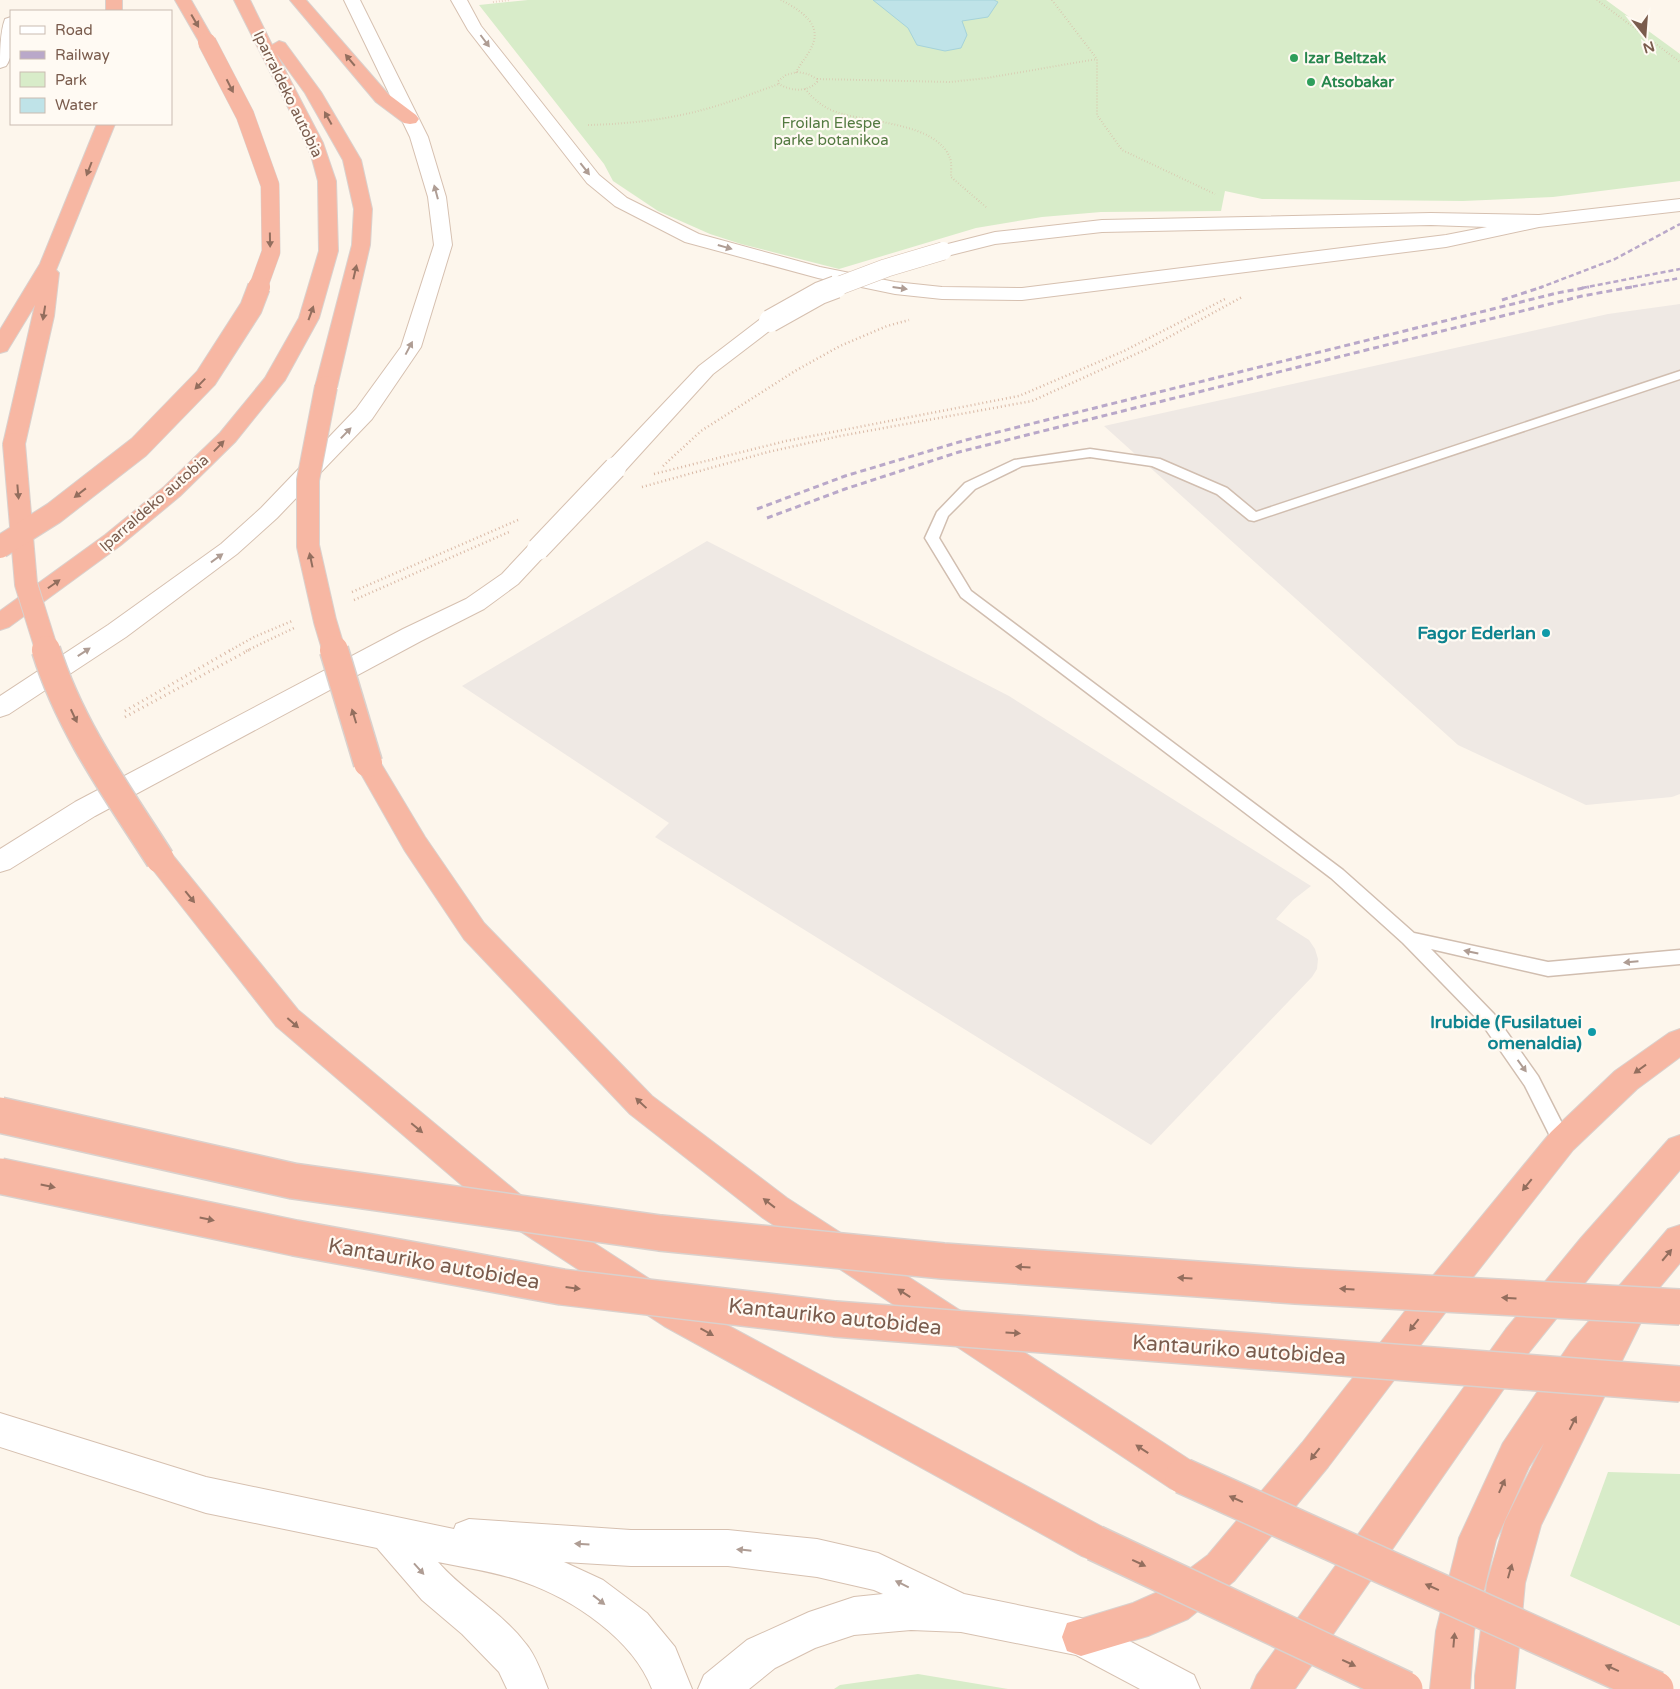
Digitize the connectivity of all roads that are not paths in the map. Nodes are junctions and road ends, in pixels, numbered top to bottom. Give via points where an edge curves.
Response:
1 (183, 0) edge
2 (243, 0) edge
3 (298, 0) edge
4 (352, 0) edge
5 (459, 0) edge
6 (10, 26) edge
7 (0, 63) edge
8 (410, 119) junction
9 (106, 125) edge
10 (1680, 193) edge
11 (1680, 205) edge
12 (1431, 219) junction
13 (1539, 221) junction
14 (50, 264) junction
15 (0, 347) edge
16 (1680, 375) edge
17 (0, 547) edge
18 (0, 622) edge
19 (0, 708) edge
20 (0, 862) edge
21 (1409, 938) junction
22 (1680, 958) edge
23 (1680, 1041) edge
24 (0, 1115) edge
25 (1562, 1141) junction
26 (1680, 1148) edge
27 (0, 1176) edge
28 (1680, 1239) edge
29 (1645, 1280) junction
30 (1680, 1307) edge
31 (1680, 1384) edge
32 (0, 1430) edge
33 (388, 1532) junction
34 (961, 1614) junction
35 (1081, 1637) junction
36 (528, 1689) edge
37 (672, 1689) edge
38 (718, 1689) edge
39 (1180, 1689) edge
40 (1271, 1689) edge
41 (1405, 1689) edge
42 (1450, 1689) edge
43 (1495, 1689) edge
44 (1656, 1689) edge

1 -> 17 highway, bridge via 244,115 270,185 271,252 251,308 206,378 139,447 54,513
18 -> 2 highway, Iparraldeko autobia via 82,565 164,499 221,445 259,400 307,324 322,283 330,246 326,180 318,151
44 -> 2 highway, bridge via 1183,1476 775,1208 641,1105 474,931 415,844 368,763 325,621 308,546 308,480 326,387 361,246 363,209 352,160 313,92
8 -> 3 highway via 382,98
4 - 8 street
5 -> 13 street via 479,33 593,179 621,202 692,238 818,272 895,288 942,293 1022,294 1446,241
6 - 7 street
19 -> 8 street via 117,631 229,549 269,513 364,414 411,347 443,245 437,197 419,137
9 -> 14 highway
10 - 12 street via 1581,207 1462,214
11 - 13 street
12 - 13 street
12 - 20 street, bridge via 1102,226 995,238 886,268 820,293 770,321 706,370 510,579 475,604 85,809
14 - 15 highway
14 -> 41 highway, bridge via 44,316 14,444 26,584 52,669 90,751 160,859 288,1018 511,1207 676,1315 1095,1543
16 - 21 lane via 1254,516 1222,491 1155,462 1090,453 1019,463 970,486 942,515 932,538 966,594 1337,874
22 -> 21 lane via 1548,969
21 -> 25 lane via 1488,1019 1532,1081
23 -> 25 highway via 1626,1080
30 -> 24 highway, bridge via 1296,1286 953,1262 660,1233 294,1181
25 -> 35 highway via 1438,1294 1315,1455 1221,1568 1174,1606 1134,1622
26 - 40 highway via 1518,1340
27 -> 31 highway, Kantauriko autobidea, bridge via 295,1238 562,1287 835,1319
29 -> 28 highway
42 -> 29 highway via 1455,1632 1478,1538 1516,1455 1583,1352
43 -> 29 highway via 1506,1583 1524,1521
32 - 33 street via 206,1495
34 -> 33 street via 878,1572 817,1558 728,1548 631,1548
33 -> 36 street via 435,1587 476,1620 513,1658
33 -> 37 street via 527,1564 590,1593 633,1627 661,1661
34 - 35 street
34 - 38 street via 912,1611 854,1616 809,1631 761,1654
35 - 39 street

